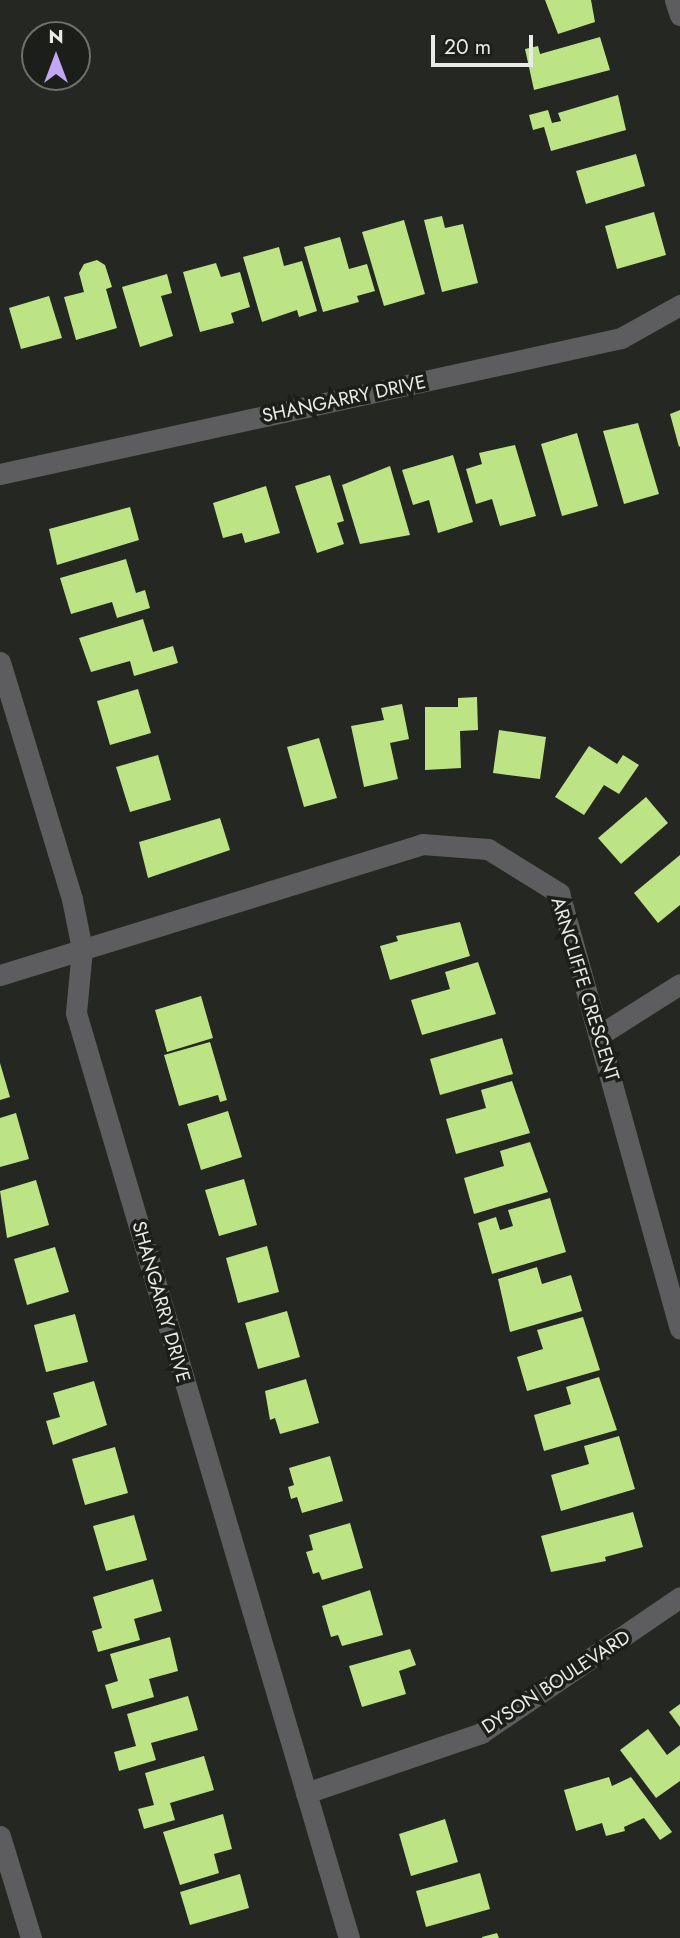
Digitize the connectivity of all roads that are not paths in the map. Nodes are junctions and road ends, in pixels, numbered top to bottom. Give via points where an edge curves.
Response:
1 (675, 0) edge
2 (680, 15) edge
3 (680, 305) edge
4 (0, 474) edge
5 (0, 662) edge
6 (82, 948) junction
7 (0, 975) edge
8 (680, 984) edge
9 (601, 1034) junction
10 (680, 1328) edge
11 (680, 1597) edge
12 (306, 1793) junction
13 (0, 1836) edge
14 (31, 1938) edge
15 (349, 1938) edge

1 - 2 street
3 - 4 street, SHANGARRY DRIVE via 621,338
5 - 6 street, SHANGARRY DRIVE via 72,899
6 - 7 street, ARNCLIFFE CRESCENT
6 - 9 street, ARNCLIFFE CRESCENT via 422,844 488,849 559,893
6 - 12 street, SHANGARRY DRIVE via 76,1013
8 - 9 street
9 - 10 street, ARNCLIFFE CRESCENT
11 - 12 street, DYSON BOULEVARD via 481,1733
12 - 15 street, SHANGARRY DRIVE
13 - 14 street

